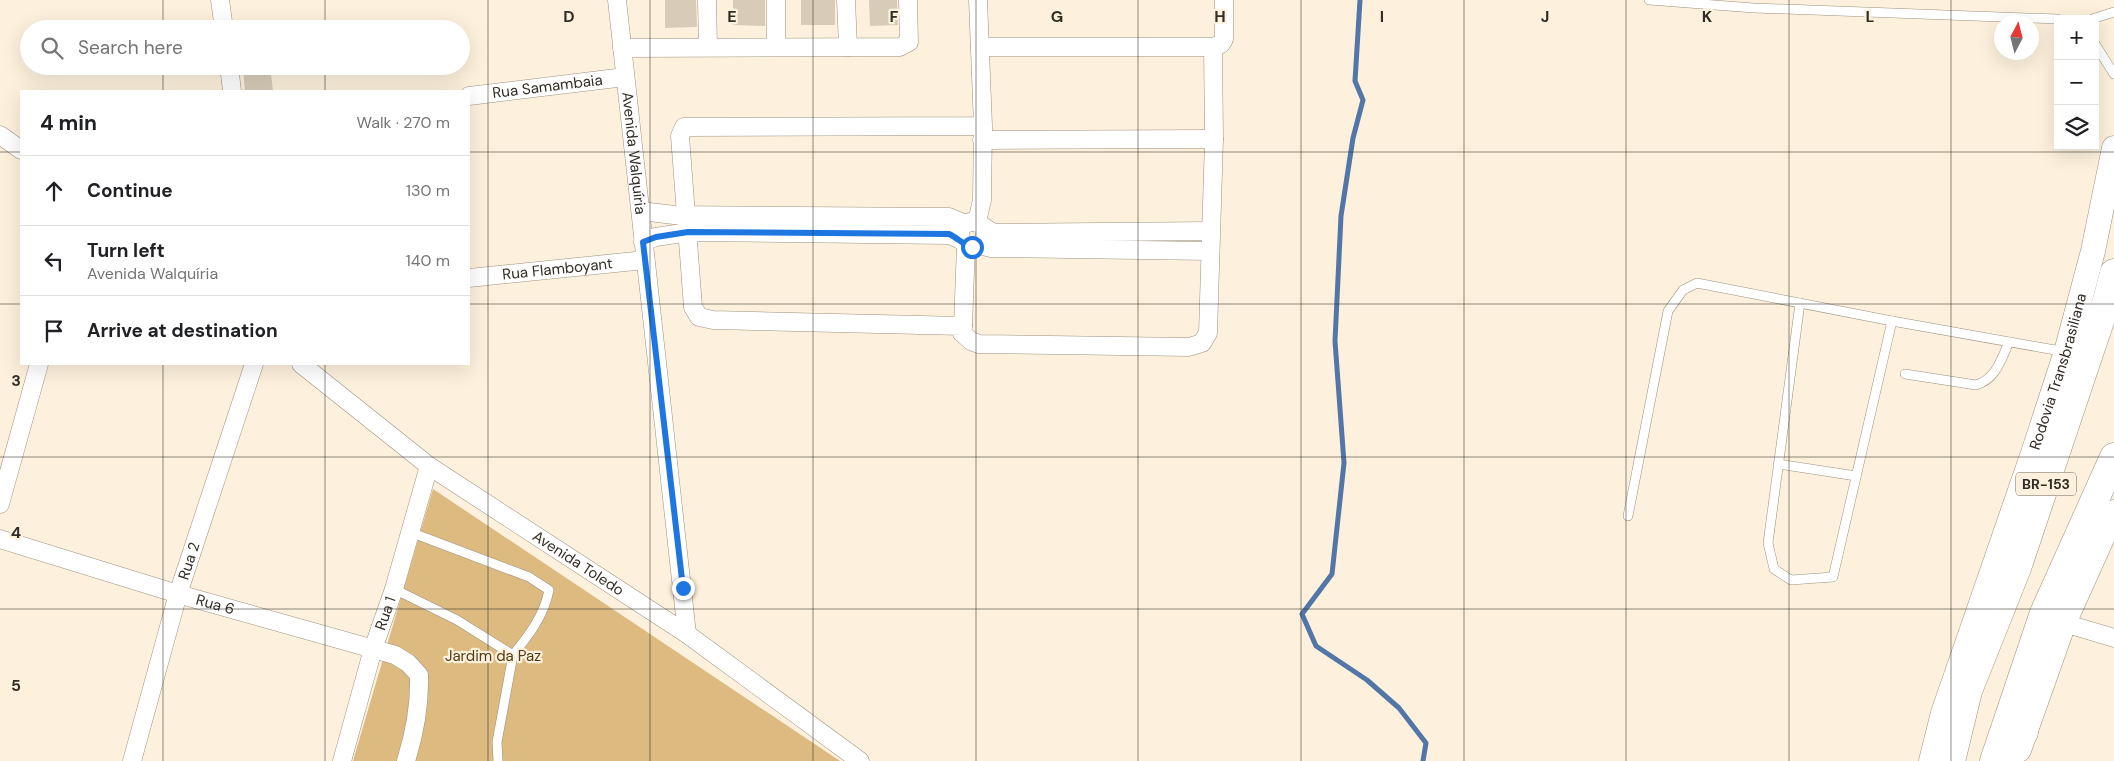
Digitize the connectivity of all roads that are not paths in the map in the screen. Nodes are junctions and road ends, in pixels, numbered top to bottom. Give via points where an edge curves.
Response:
1 (220, 0) edge
2 (617, 0) edge
3 (707, 0) edge
4 (776, 0) edge
5 (846, 0) edge
6 (908, 0) edge
7 (978, 0) edge
8 (1224, 0) edge
9 (1649, 0) edge
10 (2114, 12) edge
11 (2099, 17) edge
12 (2054, 19) edge
13 (223, 20) edge
14 (708, 47) junction
15 (776, 47) junction
16 (848, 47) junction
17 (980, 47) junction
18 (1213, 47) junction
19 (622, 48) junction
20 (2099, 50) edge
21 (2114, 74) edge
22 (230, 75) edge
23 (625, 77) junction
24 (232, 90) edge
25 (470, 96) edge
26 (983, 133) junction
27 (0, 135) edge
28 (1214, 139) junction
29 (2114, 148) edge
30 (20, 149) edge
31 (641, 211) junction
32 (687, 215) junction
33 (688, 232) junction
34 (1210, 232) junction
35 (972, 234) junction
36 (643, 242) junction
37 (1210, 251) junction
38 (645, 260) junction
39 (2114, 273) edge
40 (470, 278) edge
41 (1800, 303) junction
42 (1892, 321) junction
43 (963, 326) junction
44 (2008, 342) junction
45 (2066, 352) junction
46 (39, 365) edge
47 (254, 365) edge
48 (302, 365) edge
49 (1905, 374) dead end
50 (2114, 457) edge
51 (1778, 464) junction
52 (429, 466) junction
53 (1856, 476) junction
54 (0, 504) edge
55 (2114, 512) edge
56 (1628, 516) dead end
57 (410, 532) junction
58 (0, 539) edge
59 (394, 589) junction
60 (178, 594) junction
61 (2064, 622) junction
62 (687, 634) junction
63 (2114, 638) edge
64 (373, 649) junction
65 (513, 655) junction
66 (1968, 690) junction
67 (2024, 732) junction
68 (132, 761) edge
69 (342, 761) edge
70 (406, 761) edge
71 (498, 761) edge
72 (860, 761) edge
73 (1931, 761) edge
74 (1936, 761) edge
75 (1951, 761) edge
76 (1994, 761) edge
77 (2008, 761) edge
78 (2015, 761) edge

1 - 13 street
2 - 19 street, Avenida Walquíria
3 - 14 street
4 - 15 street
5 - 16 street
6 - 16 street via 909,42 900,48
7 - 17 street
8 - 18 street via 1224,39
9 - 12 lane via 1754,8
10 - 11 lane
14 - 15 street
14 - 19 street
15 - 16 street
17 - 18 street
17 - 26 street
18 - 28 street
19 - 23 street, Avenida Walquíria
20 - 21 lane
22 - 24 street
23 - 25 street, Rua Samambaia
23 - 31 street, Avenida Walquíria
26 - 28 street
26 - 32 street via 684,127 680,136
26 - 35 street via 982,200
27 - 30 street
28 - 34 street
29 - 45 main road, Rodovia Transbrasiliana via 2093,251
31 - 32 street
31 - 36 street, Avenida Walquíria
32 - 33 street
32 - 35 street via 949,217
33 - 35 street
33 - 36 street
33 - 43 street via 693,307 699,317 713,320
34 - 35 street
34 - 37 street
35 - 37 street via 991,248
35 - 43 street
36 - 38 street, Avenida Walquíria
37 - 43 street via 1208,333 1197,346 979,344 962,333
38 - 40 street, Rua Flamboyant
38 - 62 street, Avenida Walquíria
39 - 66 highway, Rodovia Transbrasiliana / BR-153 via 2016,568
41 - 42 lane
41 - 51 lane
41 - 56 lane via 1697,283 1683,290 1668,311
42 - 44 lane
42 - 53 lane
44 - 45 lane
44 - 49 lane via 1998,367 1987,382 1976,385
45 - 73 main road, Rodovia Transbrasiliana via 1943,713
46 - 54 street
47 - 60 street, Rua 2
48 - 52 street, Avenida Toledo
50 - 76 highway, BR-153 via 2044,613
51 - 53 lane
51 - 53 lane via 1768,543 1774,568 1790,580 1833,577
52 - 57 street, Rua 1
52 - 62 street, Avenida Toledo
55 - 61 main road
57 - 59 street, Rua 1
57 - 65 lane via 529,577 549,590 536,625
58 - 60 street, Rua 6
59 - 64 street, Rua 1
59 - 65 lane via 456,620
60 - 64 street, Rua 6
60 - 68 street, Rua 2
61 - 63 street
61 - 67 main road
62 - 72 street, Avenida Toledo
64 - 69 street, Rua 1
64 - 70 street, Rua 6 via 395,655 419,675 415,732
65 - 71 lane via 497,742
66 - 74 highway via 1940,745
66 - 75 highway, Rodovia Transbrasiliana / BR-153
67 - 77 highway
67 - 78 main road

